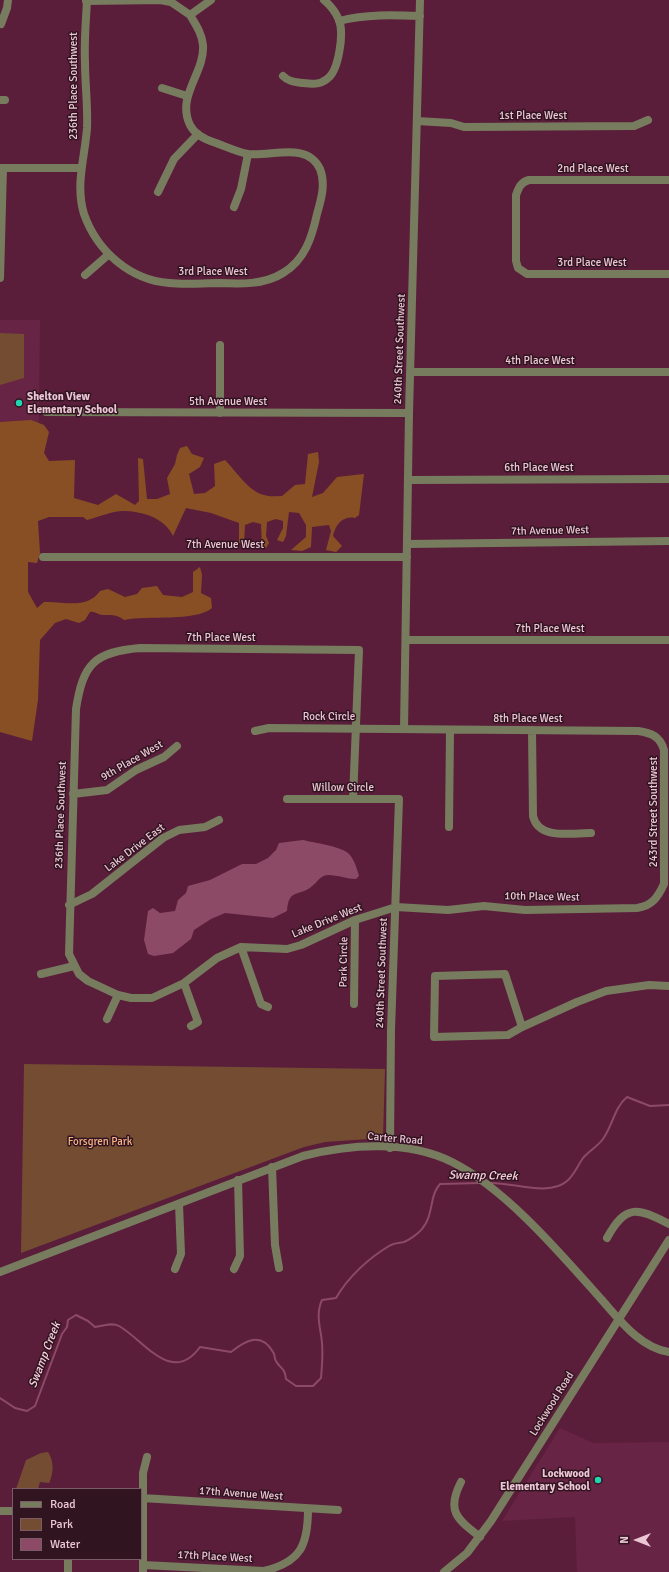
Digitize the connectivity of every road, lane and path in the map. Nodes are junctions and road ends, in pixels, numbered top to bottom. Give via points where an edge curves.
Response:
1 (8, 0) edge
2 (86, 0) edge
3 (211, 0) edge
4 (324, 0) edge
5 (420, 0) edge
6 (190, 15) junction
7 (420, 16) junction
8 (339, 21) junction
9 (2, 24) dead end
10 (283, 76) dead end
11 (162, 88) dead end
12 (187, 96) junction
13 (648, 120) dead end
14 (418, 121) junction
15 (198, 134) junction
16 (248, 154) junction
17 (1, 168) edge
18 (81, 168) junction
19 (669, 180) edge
20 (158, 192) dead end
21 (234, 207) dead end
22 (108, 255) junction
23 (518, 268) joint
24 (669, 274) edge
25 (85, 275) dead end
26 (0, 278) edge
27 (155, 281) joint
28 (220, 345) dead end
29 (411, 372) junction
30 (669, 372) edge
31 (46, 412) dead end
32 (220, 413) junction
33 (410, 413) junction
34 (669, 479) edge
35 (408, 480) junction
36 (669, 541) edge
37 (407, 544) junction
38 (43, 556) dead end
39 (407, 557) junction
40 (407, 640) junction
41 (669, 640) edge
42 (90, 667) joint
43 (355, 728) junction
44 (404, 729) junction
45 (450, 730) junction
46 (532, 730) junction
47 (255, 731) dead end
48 (651, 733) joint
49 (177, 746) dead end
50 (667, 790) edge
51 (73, 794) junction
52 (287, 799) dead end
53 (353, 799) junction
54 (399, 799) joint
55 (218, 820) dead end
56 (449, 827) dead end
57 (591, 833) dead end
58 (659, 894) joint
59 (69, 905) junction
60 (396, 907) junction
61 (355, 920) junction
62 (241, 947) junction
63 (74, 966) junction
64 (41, 974) dead end
65 (184, 983) junction
66 (669, 986) edge
67 (118, 995) junction
68 (354, 1004) dead end
69 (268, 1007) dead end
70 (107, 1019) dead end
71 (192, 1026) dead end
72 (522, 1027) junction
73 (390, 1148) junction
74 (272, 1167) junction
75 (238, 1180) junction
76 (179, 1204) junction
77 (669, 1224) edge
78 (607, 1238) dead end
79 (669, 1240) edge
80 (279, 1268) dead end
81 (234, 1269) dead end
82 (175, 1270) dead end
83 (0, 1272) edge
84 (619, 1320) junction
85 (669, 1352) edge
86 (147, 1457) dead end
87 (461, 1482) dead end
88 (142, 1498) junction
89 (308, 1509) junction
90 (338, 1510) dead end
91 (0, 1511) edge
92 (12, 1511) edge
93 (480, 1537) junction
94 (68, 1560) edge
95 (143, 1568) edge
96 (68, 1572) edge
97 (444, 1572) edge

1 - 9 street
2 - 6 street via 160,0 171,2
2 - 18 street, 236th Place Southwest via 87,128
3 - 6 street
4 - 8 street
5 - 7 street, 240th Street Southwest
6 - 12 street via 198,28 203,47 198,69
7 - 8 street via 373,15
7 - 14 street, 240th Street Southwest
8 - 10 street via 339,49 332,75 328,79 314,84 292,82
11 - 12 street
12 - 15 street via 189,122
13 - 14 street, 1st Place West via 634,126 486,127
14 - 29 street, 240th Street Southwest
15 - 16 street
15 - 20 street via 174,159
16 - 21 street via 243,182
16 - 27 street, 3rd Place West via 298,153 312,159 320,171 322,192 307,249 283,273 251,284
17 - 18 street
17 - 26 street
18 - 22 street, 236th Place Southwest via 80,191 84,213 95,238
19 - 23 street, 2nd Place West via 529,180 519,186 516,195
22 - 25 street
22 - 27 street, 236th Place Southwest via 140,275
23 - 24 street, 3rd Place West via 527,274
28 - 32 street
29 - 30 street, 4th Place West
29 - 33 street, 240th Street Southwest
31 - 32 street, 5th Avenue West
32 - 33 street, 5th Avenue West
33 - 35 street, 240th Street Southwest
34 - 35 street, 6th Place West
35 - 37 street, 240th Street Southwest
36 - 37 street, 7th Avenue West
37 - 39 street, 240th Street Southwest
38 - 39 street, 7th Avenue West
39 - 40 street, 240th Street Southwest
40 - 41 street, 7th Place West
40 - 44 street, 240th Street Southwest
42 - 43 street, 7th Place West via 98,658 108,653 140,648 358,650
42 - 51 street, 236th Place Southwest via 79,691 76,709
43 - 44 street, Rock Circle
43 - 47 street, Rock Circle via 269,728
43 - 53 street
44 - 45 street, 8th Place West
45 - 46 street, 8th Place West
45 - 56 street
46 - 48 street, 8th Place West via 638,730
46 - 57 street via 534,824 550,833
48 - 50 street, 243rd Street Southwest via 662,742
49 - 51 street, 9th Place West via 164,757 136,770 107,790
50 - 58 street, 243rd Street Southwest via 665,873 664,884
51 - 59 street, 236th Place Southwest
52 - 53 street, Willow Circle
53 - 54 street, Willow Circle
54 - 60 street, 240th Street Southwest
55 - 59 street, Lake Drive East via 205,827 179,830 163,838 92,894
58 - 60 street, 10th Place West via 652,903 637,908 525,910 484,906 448,910
59 - 63 street, 236th Place Southwest via 69,954
60 - 61 street, Lake Drive West
60 - 73 street, 240th Street Southwest
61 - 62 street, Lake Drive West via 301,945 287,948
61 - 68 street, Park Circle
62 - 65 street, Lake Drive West via 217,958
62 - 69 street via 261,1004
63 - 64 street
63 - 67 street, Lake Drive West via 88,981
65 - 67 street, Lake Drive West via 152,998
65 - 71 street via 198,1022
66 - 72 street via 649,985 606,991
67 - 70 street
72 - 72 street via 508,1035 434,1037 436,976 505,974
73 - 74 street, Carter Road via 324,1150
73 - 84 street, Carter Road via 426,1152 451,1161 501,1195
74 - 75 street, Carter Road
74 - 80 street via 275,1245
75 - 76 street, Carter Road
75 - 81 street via 240,1256
76 - 82 street via 180,1254
76 - 83 street, Carter Road
77 - 78 street via 638,1211 616,1222
79 - 84 street, Lockwood Road
84 - 85 street, Carter Road via 652,1346
84 - 93 street, Lockwood Road
86 - 88 street via 143,1473
87 - 93 street via 454,1499 455,1512 458,1519
88 - 89 street, 17th Avenue West
88 - 95 street
89 - 90 street, 17th Avenue West
89 - 95 street, 17th Place West via 308,1532 302,1546 295,1556 284,1564 264,1571
91 - 92 street
93 - 97 street, Lockwood Road via 467,1553
94 - 96 street

